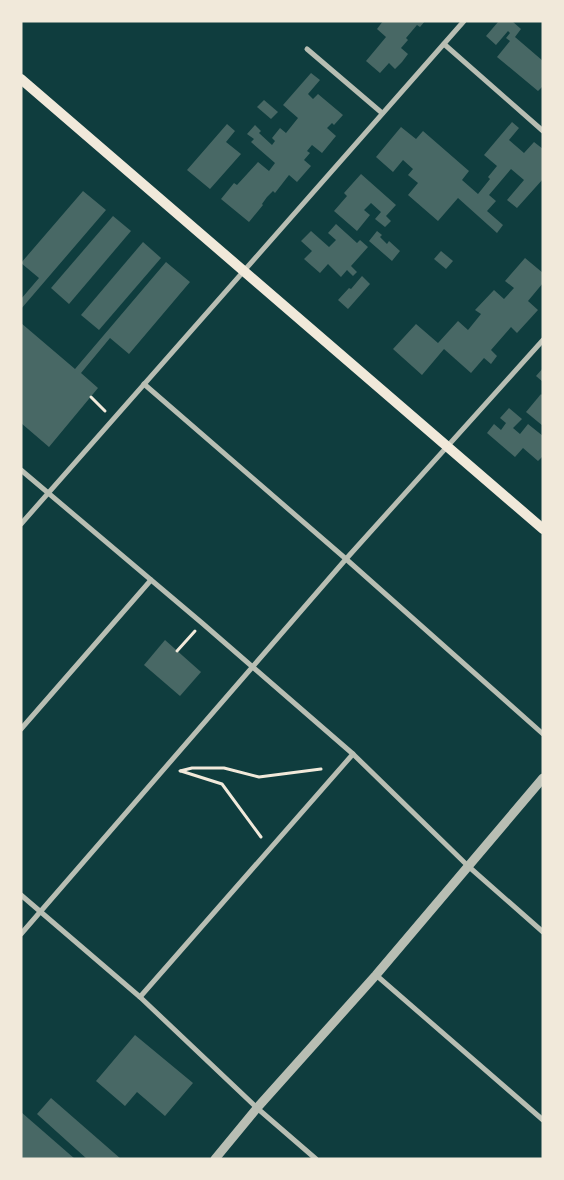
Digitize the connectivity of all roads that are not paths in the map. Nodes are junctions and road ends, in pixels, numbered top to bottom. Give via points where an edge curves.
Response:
1 (464, 21) edge
2 (444, 44) junction
3 (308, 49) dead end
4 (21, 79) edge
5 (382, 114) junction
6 (543, 131) edge
7 (244, 271) junction
8 (543, 340) edge
9 (144, 384) junction
10 (448, 446) junction
11 (21, 470) edge
12 (48, 494) junction
13 (21, 524) edge
14 (543, 529) edge
15 (346, 559) junction
16 (151, 580) junction
17 (253, 667) junction
18 (21, 729) edge
19 (543, 734) edge
20 (353, 754) junction
21 (543, 778) edge
22 (468, 866) junction
23 (21, 895) edge
24 (41, 912) junction
25 (543, 932) edge
26 (21, 934) edge
27 (376, 975) junction
28 (140, 997) junction
29 (257, 1108) junction
30 (543, 1120) edge
31 (215, 1159) edge
32 (316, 1159) edge

1 - 2 street
2 - 5 street
2 - 6 street
3 - 5 street
4 - 7 main road
5 - 7 street
7 - 9 street
7 - 10 main road
8 - 10 street
9 - 12 street
9 - 15 street
10 - 14 main road
10 - 15 street
11 - 12 street
12 - 13 street
12 - 16 street
15 - 17 street
15 - 19 street
16 - 17 street
16 - 18 street
17 - 20 street
17 - 24 street
20 - 22 street
20 - 28 street
21 - 22 street
22 - 25 street
22 - 27 street
23 - 24 street
24 - 26 street
24 - 28 street
27 - 29 street
27 - 30 street
28 - 29 street
29 - 31 street
29 - 32 street

